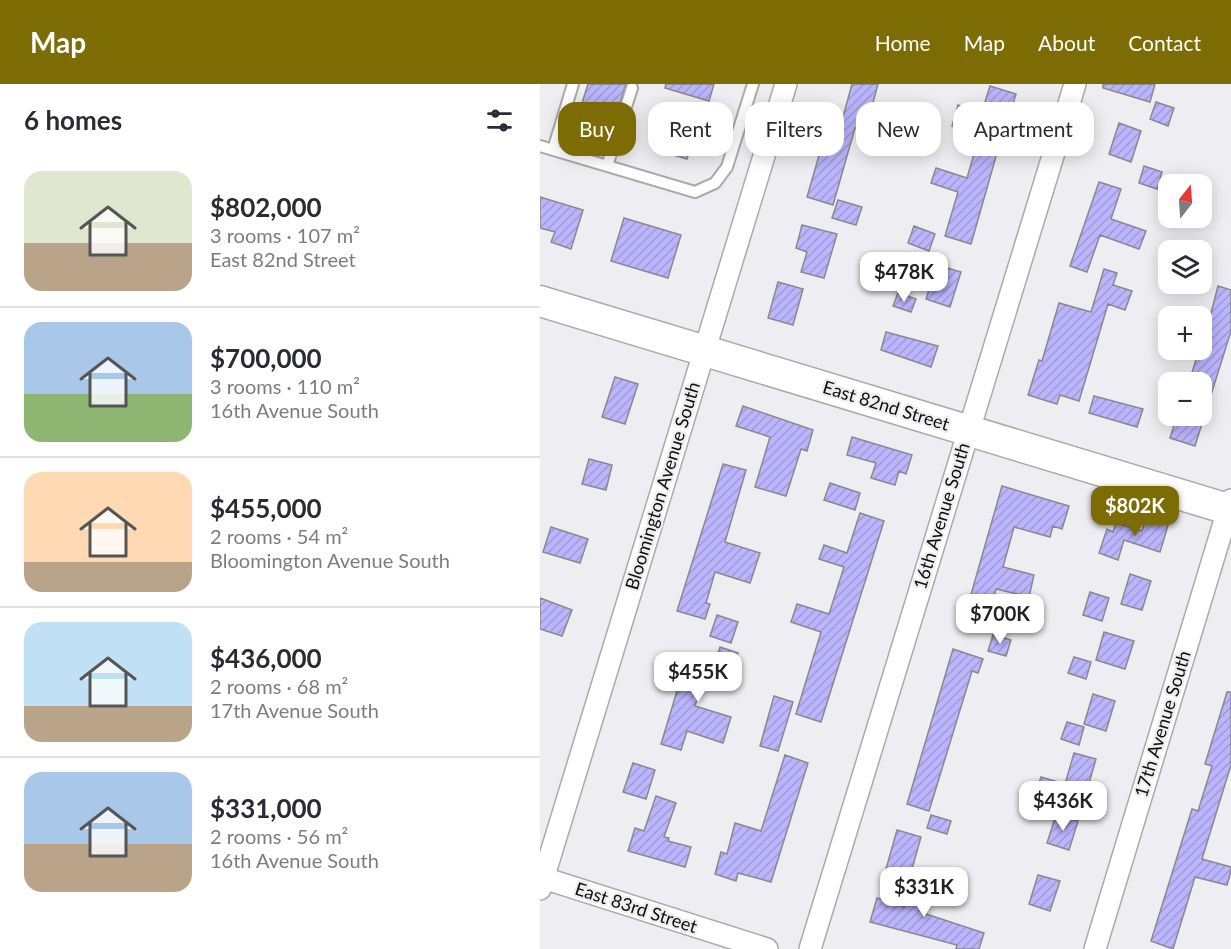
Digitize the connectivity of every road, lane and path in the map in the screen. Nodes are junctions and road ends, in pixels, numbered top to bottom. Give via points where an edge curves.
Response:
1 (573, 84) edge
2 (753, 84) edge
3 (786, 84) edge
4 (1075, 84) edge
5 (632, 88) dead end
6 (540, 146) edge
7 (553, 150) junction
8 (607, 166) junction
9 (540, 301) edge
10 (705, 350) junction
11 (968, 431) junction
12 (1230, 506) edge
13 (541, 881) edge
14 (767, 949) edge
15 (810, 949) edge
16 (1095, 949) edge

1 - 7 lane
2 - 8 lane via 726,167 715,183 695,192
3 - 10 street, Bloomington Avenue South
4 - 11 street, 16th Avenue South
5 - 8 lane
6 - 7 lane
7 - 8 lane
9 - 10 street, East 82nd Street
10 - 11 street, East 82nd Street
10 - 13 street, Bloomington Avenue South
11 - 12 street, East 82nd Street
11 - 15 street, 16th Avenue South
12 - 16 street, 17th Avenue South
13 - 14 street, East 83rd Street

